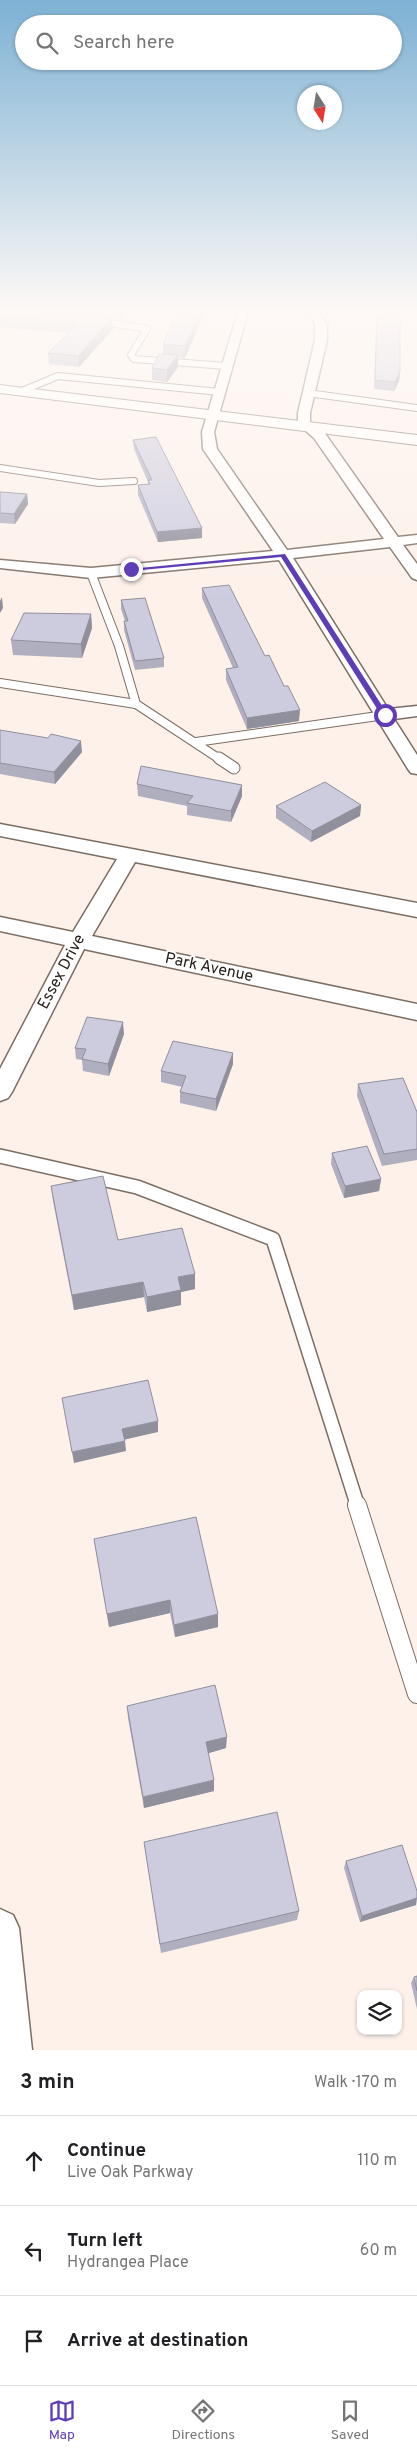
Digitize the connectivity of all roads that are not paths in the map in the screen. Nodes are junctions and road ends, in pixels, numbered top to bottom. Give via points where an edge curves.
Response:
1 (155, 408) edge
2 (215, 408) edge
3 (305, 408) edge
4 (213, 415) junction
5 (307, 426) junction
6 (417, 440) edge
7 (0, 468) edge
8 (134, 481) dead end
9 (417, 540) edge
10 (393, 542) junction
11 (283, 555) junction
12 (0, 564) edge
13 (91, 573) junction
14 (417, 575) edge
15 (0, 683) edge
16 (136, 704) junction
17 (417, 711) edge
18 (385, 715) junction
19 (196, 742) junction
20 (234, 768) dead end
21 (417, 769) edge
22 (0, 830) edge
23 (129, 855) junction
24 (417, 910) edge
25 (0, 924) edge
26 (78, 940) junction
27 (417, 1012) edge
28 (0, 1092) edge
29 (0, 1156) edge
30 (417, 1694) edge
31 (0, 1928) edge
32 (12, 2050) edge

1 - 4 main road
2 - 4 street
3 - 5 street via 304,424
4 - 5 main road
4 - 11 street via 208,432 210,449
5 - 6 main road
5 - 10 street via 319,435
7 - 8 lane via 100,483
9 - 10 street
10 - 11 street
10 - 14 street
11 - 13 street
11 - 18 street
12 - 13 street
13 - 16 lane via 119,646
15 - 16 lane
16 - 19 lane
17 - 18 street
18 - 19 lane
18 - 21 street
19 - 20 lane
22 - 23 street
23 - 24 street
23 - 26 street, Essex Drive
25 - 26 street, Park Avenue
26 - 27 street, Park Avenue
26 - 28 street, Essex Drive
29 - 30 lane via 137,1187 273,1239
31 - 32 street

